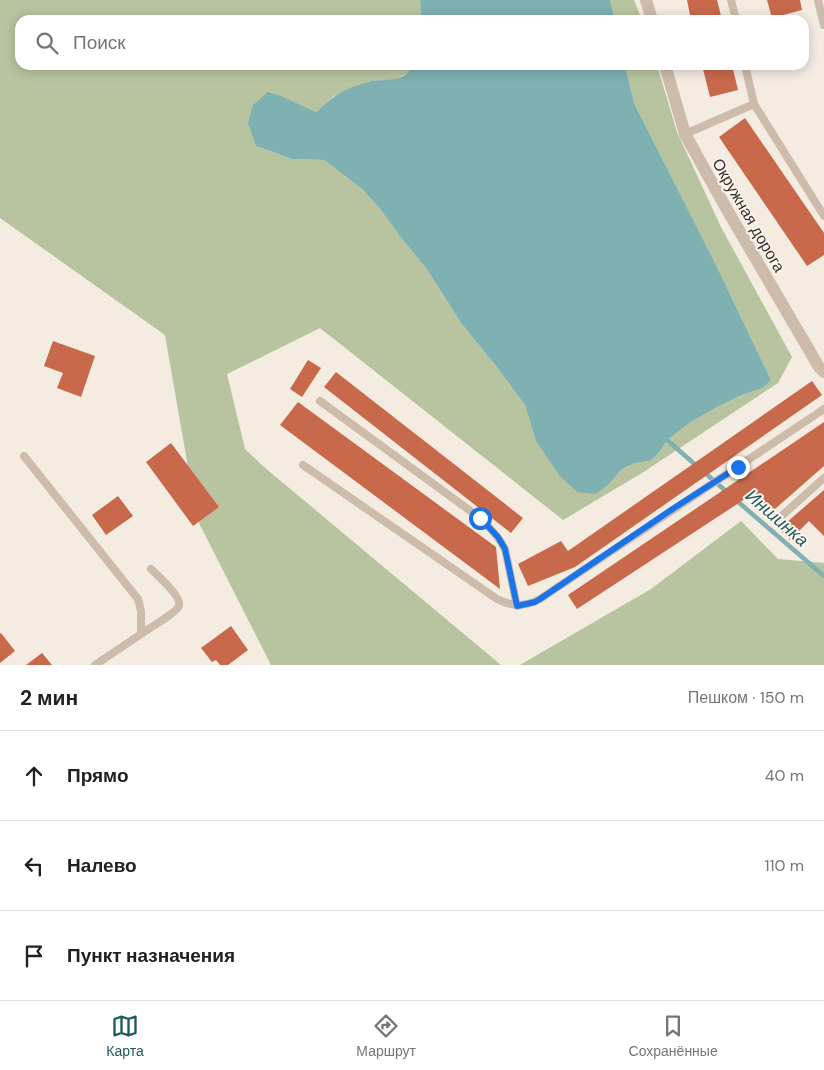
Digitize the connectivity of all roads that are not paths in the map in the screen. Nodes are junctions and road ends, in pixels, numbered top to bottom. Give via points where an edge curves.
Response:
1 (646, 0) edge
2 (731, 0) edge
3 (818, 0) edge
4 (650, 15) edge
5 (735, 15) edge
6 (824, 25) edge
7 (666, 70) edge
8 (746, 70) edge
9 (754, 104) junction
10 (684, 134) junction
11 (824, 216) edge
12 (824, 372) edge
13 (320, 401) dead end
14 (824, 409) edge
15 (24, 456) dead end
16 (303, 465) dead end
17 (824, 478) edge
18 (776, 521) dead end
19 (151, 569) dead end
20 (517, 606) junction
21 (141, 634) junction
22 (94, 665) edge

1 - 4 street
2 - 5 lane
3 - 6 lane
7 - 10 street, Окружная дорога
8 - 9 lane
9 - 10 lane
9 - 11 lane
10 - 12 street, Окружная дорога via 794,326
13 - 20 lane via 489,527 505,549
14 - 20 lane via 540,599
15 - 21 lane via 138,599
16 - 20 lane via 497,600
17 - 18 lane
19 - 21 lane via 175,595 179,607
21 - 22 lane

